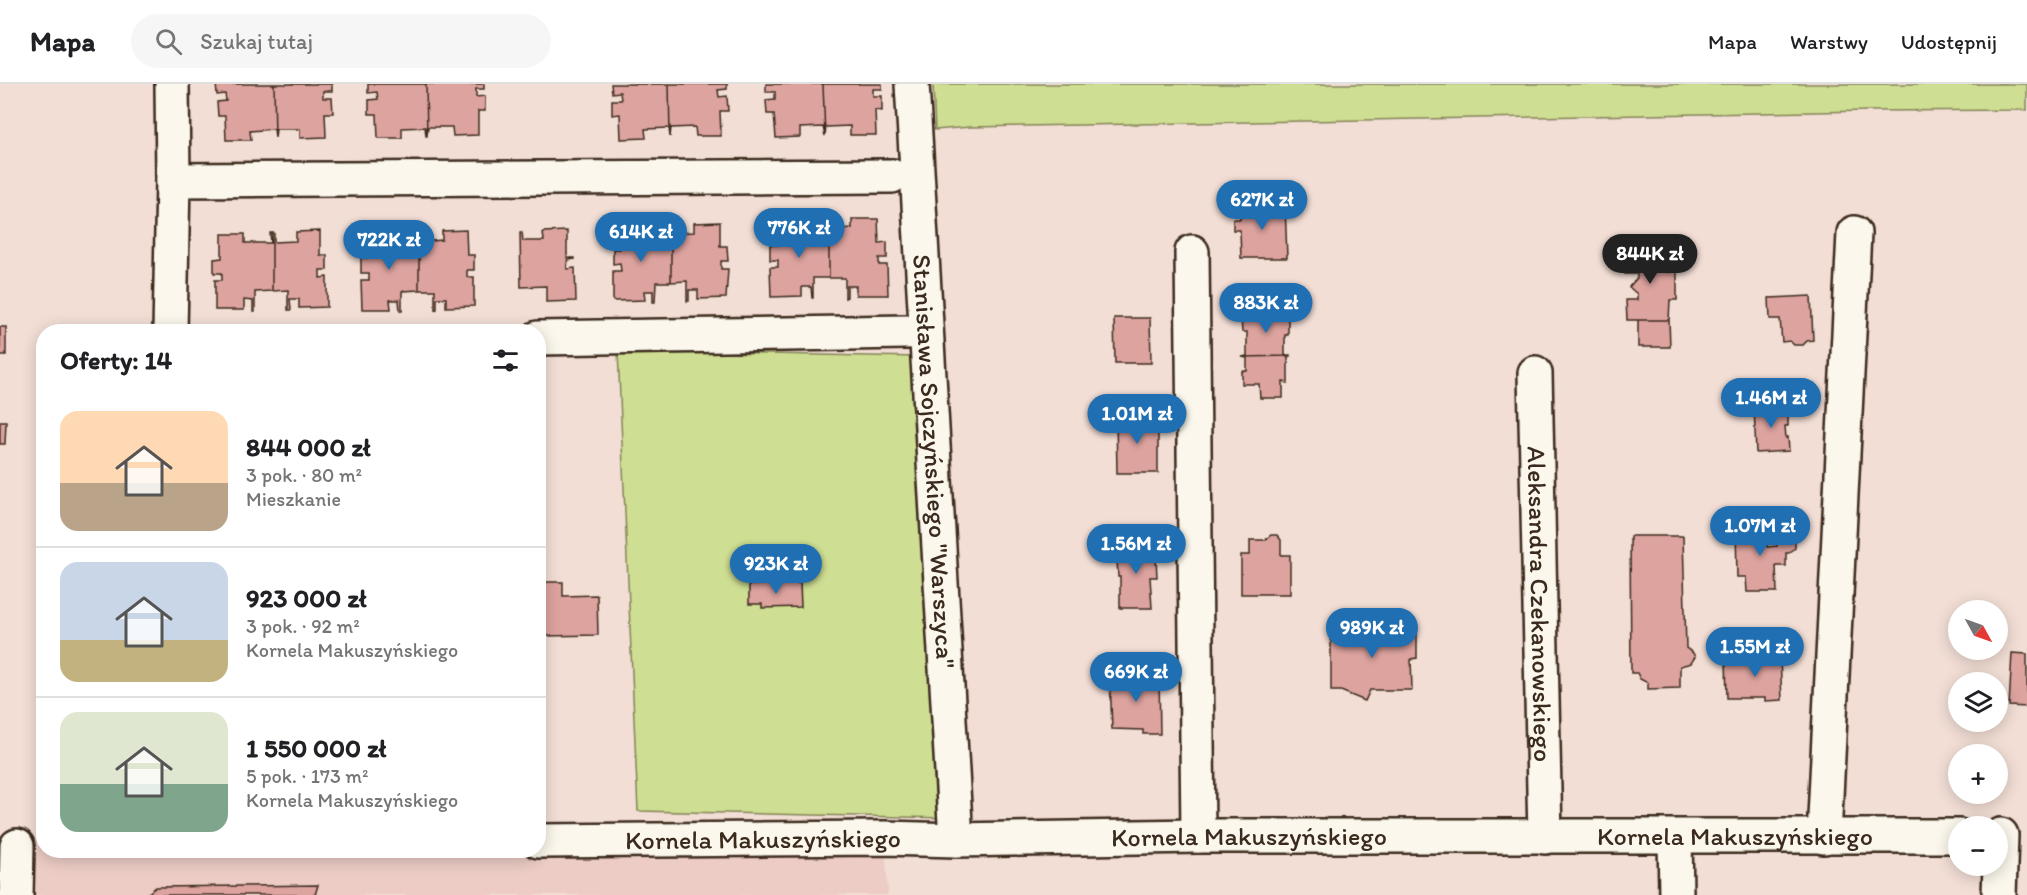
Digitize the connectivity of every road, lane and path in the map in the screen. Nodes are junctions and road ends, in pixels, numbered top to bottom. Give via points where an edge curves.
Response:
1 (172, 84) edge
2 (912, 84) edge
3 (892, 176) dead end
4 (173, 180) junction
5 (1854, 233) dead end
6 (1192, 252) dead end
7 (171, 324) edge
8 (907, 332) dead end
9 (546, 338) edge
10 (1535, 373) dead end
11 (2009, 835) edge
12 (1198, 836) junction
13 (1948, 836) edge
14 (1545, 837) junction
15 (1675, 837) junction
16 (1824, 837) junction
17 (956, 840) junction
18 (546, 842) edge
19 (20, 846) edge
20 (15, 895) edge
21 (1676, 895) edge
22 (1999, 895) edge

1 - 4 street
2 - 17 street, Stanisława Sojczyńskiego "Warszyca"
3 - 4 street
4 - 7 street
5 - 16 street
6 - 12 street
8 - 9 street
10 - 14 street, Aleksandra Czekanowskiego
11 - 22 street
12 - 14 street, Kornela Makuszyńskiego
12 - 17 street, Kornela Makuszyńskiego
13 - 16 street, Kornela Makuszyńskiego
14 - 15 street, Kornela Makuszyńskiego
15 - 16 street, Kornela Makuszyńskiego
15 - 21 street
17 - 18 street, Kornela Makuszyńskiego
19 - 20 street

